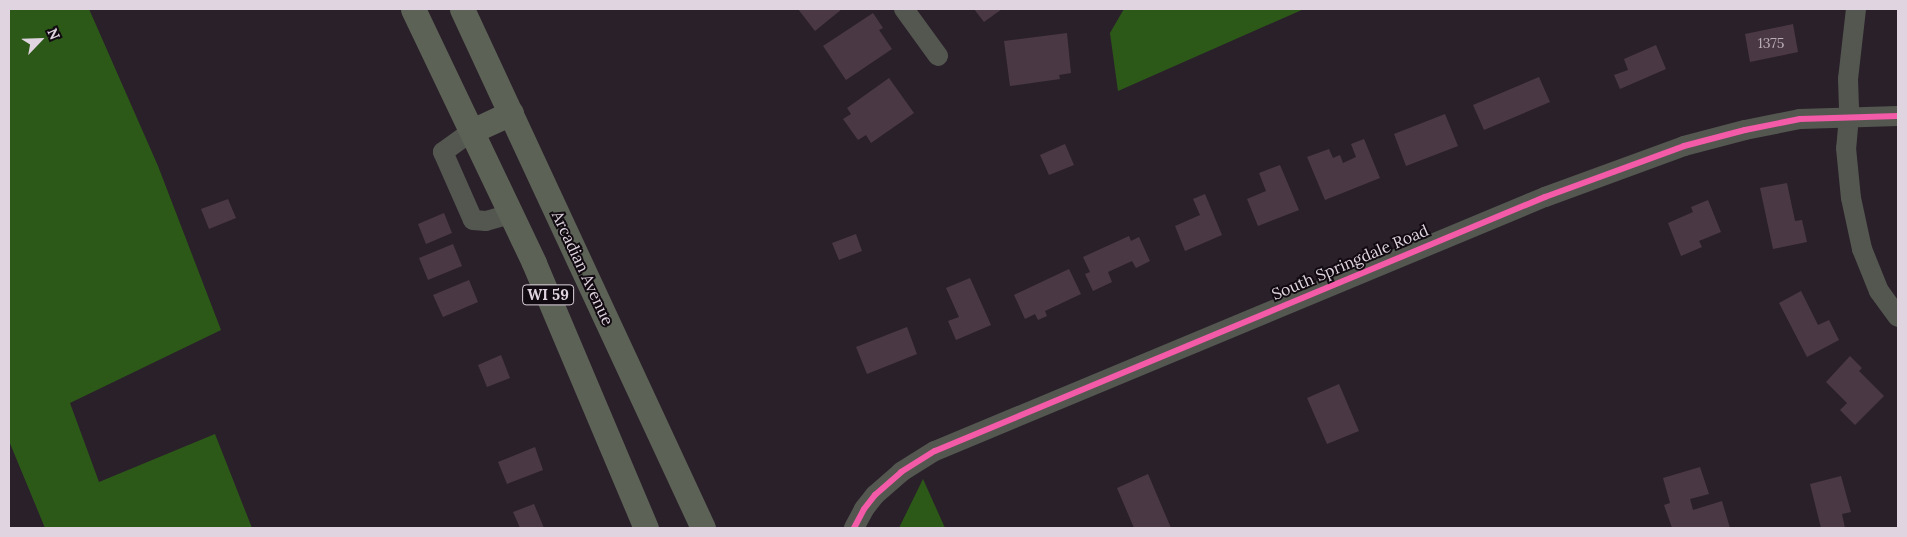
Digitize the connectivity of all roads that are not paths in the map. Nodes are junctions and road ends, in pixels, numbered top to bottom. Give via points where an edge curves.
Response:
1 (413, 9) edge
2 (462, 9) edge
3 (904, 9) edge
4 (1856, 9) edge
5 (938, 56) dead end
6 (511, 113) junction
7 (1849, 116) junction
8 (1898, 116) edge
9 (472, 131) junction
10 (511, 214) junction
11 (1898, 317) edge
12 (646, 528) edge
13 (703, 528) edge
14 (854, 528) edge

1 - 9 main road, WI 59
2 - 6 main road, Arcadian Avenue / WI 59
3 - 5 street
4 - 7 street via 1848,79
6 - 9 main road
6 - 13 main road, Arcadian Avenue / WI 59
7 - 8 street, South Springdale Road
7 - 11 street via 1846,148 1850,189 1862,249 1879,291
7 - 14 street, South Springdale Road via 1800,119 1684,146 1427,244 935,451 901,472 875,495
9 - 10 main road, WI 59
9 - 10 street via 443,152 473,220 486,221
10 - 12 main road, WI 59

